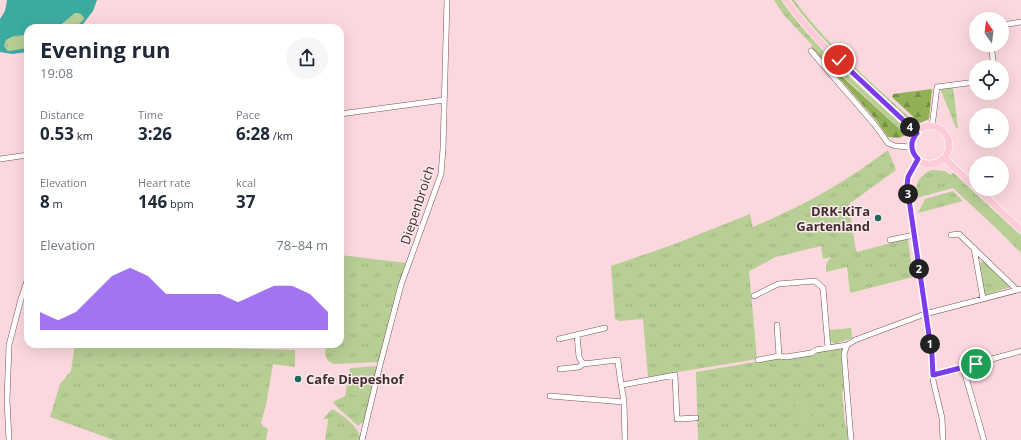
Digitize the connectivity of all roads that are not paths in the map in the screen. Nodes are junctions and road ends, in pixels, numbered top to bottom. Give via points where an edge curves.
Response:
1 (447, 0) edge
2 (786, 0) edge
3 (1021, 22) edge
4 (1009, 24) edge
5 (811, 51) dead end
6 (969, 83) edge
7 (444, 100) junction
8 (344, 113) edge
9 (932, 127) junction
10 (917, 133) junction
11 (912, 146) junction
12 (24, 156) edge
13 (944, 158) junction
14 (0, 159) edge
15 (918, 159) junction
16 (969, 181) edge
17 (985, 196) edge
18 (1021, 230) edge
19 (914, 235) junction
20 (951, 235) dead end
21 (890, 240) dead end
22 (974, 248) junction
23 (24, 289) edge
24 (1019, 289) edge
25 (754, 296) dead end
26 (983, 299) junction
27 (925, 314) junction
28 (777, 325) dead end
29 (605, 328) dead end
30 (577, 335) junction
31 (559, 339) dead end
32 (846, 345) junction
33 (828, 348) junction
34 (1021, 351) edge
35 (779, 356) junction
36 (758, 360) dead end
37 (583, 364) junction
38 (964, 367) junction
39 (560, 369) dead end
40 (933, 375) junction
41 (622, 385) junction
42 (550, 396) dead end
43 (624, 402) junction
44 (696, 418) dead end
45 (9, 440) edge
46 (362, 440) edge
47 (625, 440) edge
48 (851, 440) edge
49 (943, 440) edge
50 (984, 440) edge

1 - 7 street, Diepenbroich
2 - 10 main road via 828,50
3 - 4 street
5 - 11 street via 891,146
6 - 9 street via 937,87
7 - 8 street
7 - 46 street, Diepenbroich via 441,174 401,285
9 - 10 main road via 926,127
9 - 13 main road via 942,131 948,141 948,152
10 - 11 main road via 912,140
11 - 15 main road via 913,154
12 - 14 street
13 - 15 main road via 931,164
13 - 16 main road
15 - 19 street via 907,182
17 - 18 main road
19 - 21 street
19 - 27 street
20 - 22 street via 960,234
22 - 24 street
22 - 26 street
23 - 45 street via 9,345
24 - 26 street
25 - 33 street via 778,284 815,281 823,288
26 - 27 street
27 - 32 street
27 - 40 street
28 - 35 street
29 - 30 street
30 - 31 street
30 - 37 street via 579,356
32 - 33 street
32 - 48 street via 844,354
33 - 35 street via 811,353
34 - 38 street
35 - 36 street
37 - 39 street via 579,367
37 - 41 street via 618,360 619,379
38 - 40 street
38 - 50 street
40 - 49 street via 942,418
41 - 43 street
41 - 44 street via 675,375 677,419
42 - 43 street
43 - 47 street

